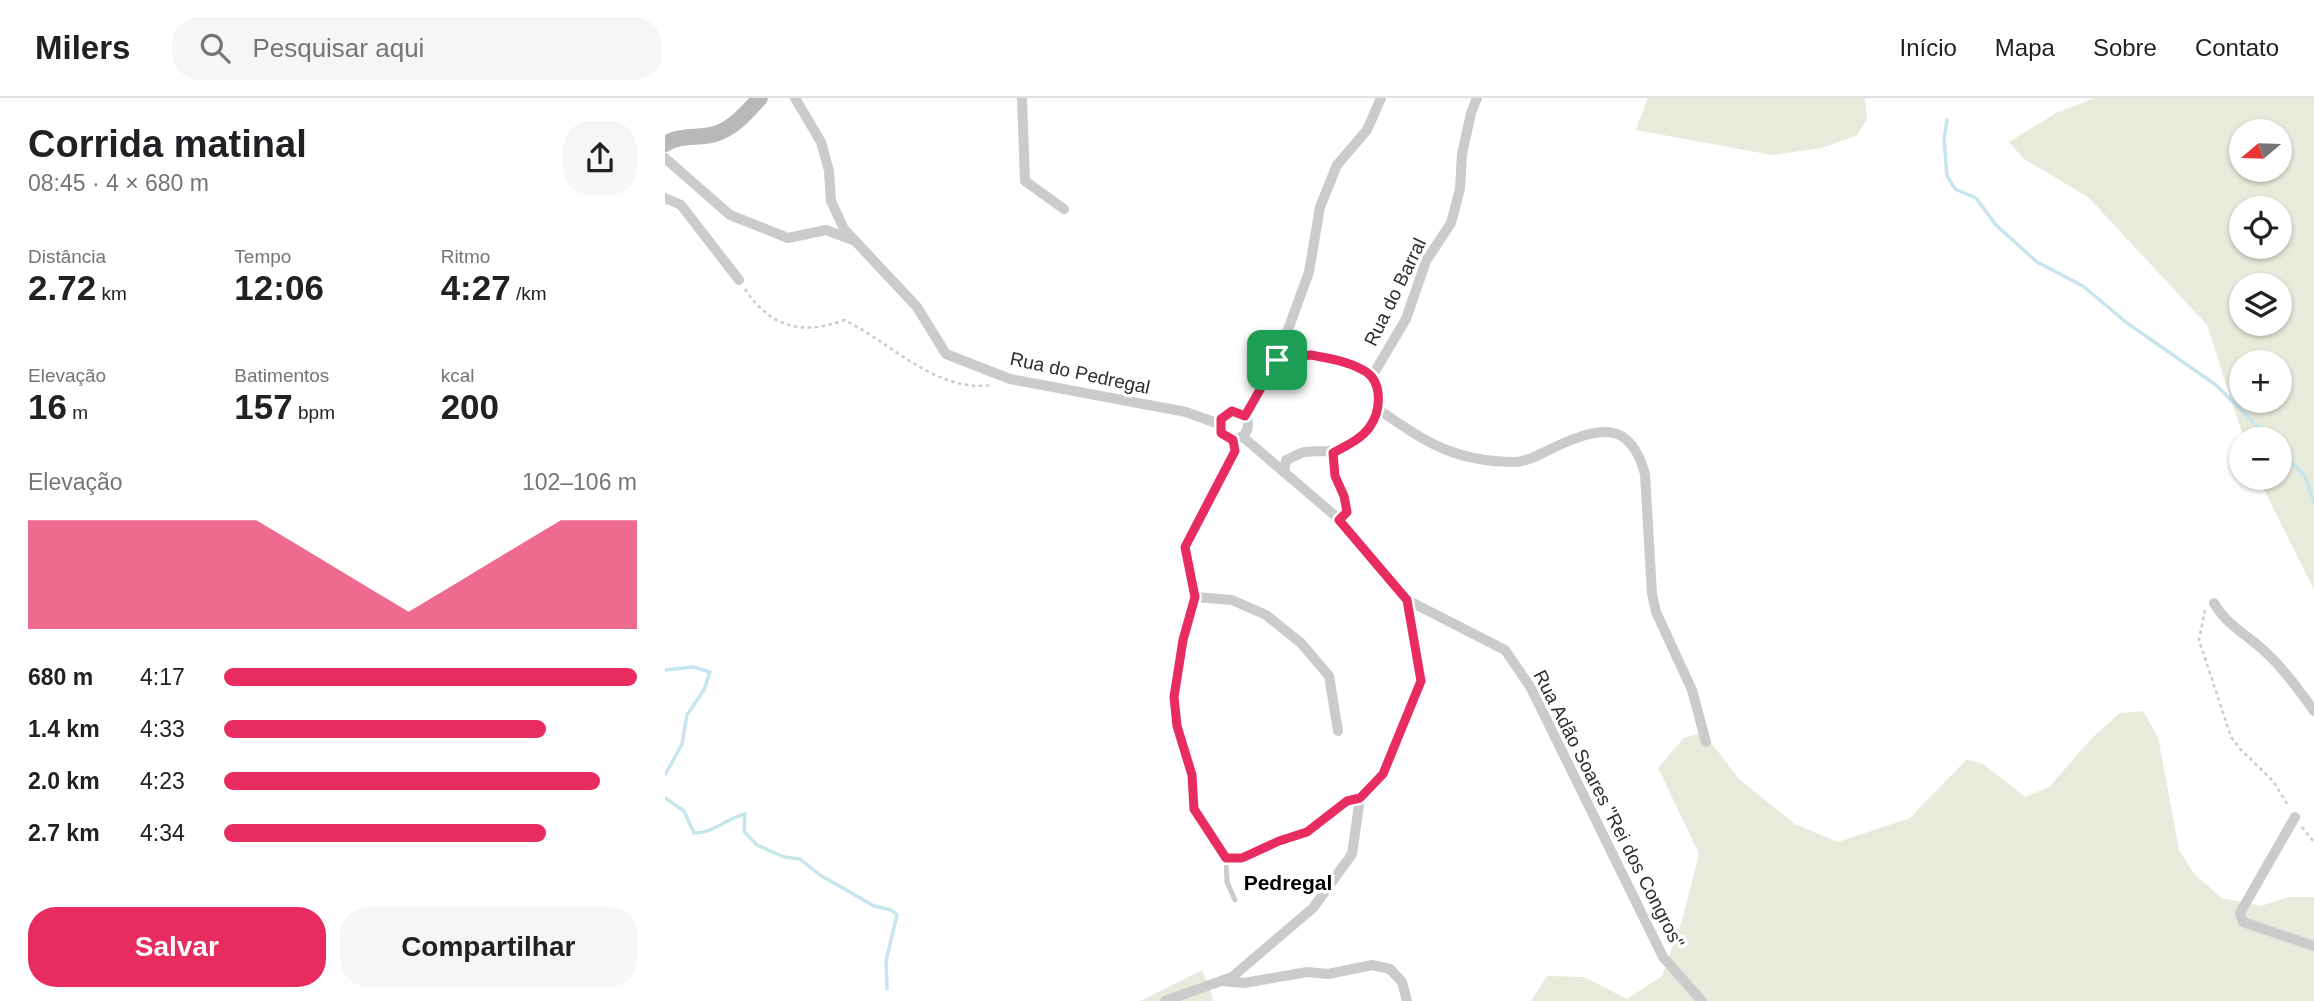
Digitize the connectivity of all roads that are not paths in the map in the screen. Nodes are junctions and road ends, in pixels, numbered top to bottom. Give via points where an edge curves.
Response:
1 (760, 98) edge
2 (795, 98) edge
3 (1022, 98) edge
4 (1381, 98) edge
5 (1477, 98) edge
6 (665, 144) edge
7 (665, 158) edge
8 (665, 198) edge
9 (1064, 209) dead end
10 (855, 241) junction
11 (739, 280) road end
12 (1277, 360) junction
13 (1371, 378) junction
14 (1378, 409) junction
15 (1245, 416) junction
16 (1219, 424) junction
17 (1238, 438) junction
18 (1284, 472) junction
19 (1195, 597) junction
20 (1407, 600) junction
21 (2214, 603) road end
22 (2314, 711) edge
23 (1338, 731) dead end
24 (1706, 742) dead end
25 (1360, 798) junction
26 (2295, 817) road end
27 (1226, 858) junction
28 (1235, 900) dead end
29 (2314, 946) edge
30 (1219, 981) junction
31 (1165, 1001) edge
32 (1407, 1001) edge
33 (1702, 1001) edge

1 - 6 street via 726,129
2 - 10 street, Rua do Pedregal via 821,142 831,201
3 - 9 street via 1025,181
4 - 12 street via 1367,130 1337,165 1320,207 1309,272
5 - 13 street, Rua do Barral via 1451,223 1426,261 1406,318
7 - 10 street via 730,215 787,238 826,230
8 - 11 street via 681,205
10 - 16 street, Rua do Pedregal via 917,307 946,354 1010,379 1187,412
12 - 13 street via 1311,355 1333,359 1366,371
12 - 15 street
13 - 14 street via 1377,387
14 - 18 street via 1369,428 1353,442 1333,453 1304,452 1286,460
14 - 24 street via 1411,433 1455,455 1517,462 1608,430 1633,443 1645,474 1656,612 1692,690
15 - 16 street via 1227,412
15 - 17 street via 1248,425
16 - 17 street via 1221,433
17 - 18 street
17 - 19 street via 1185,547
18 - 20 street via 1339,520
19 - 23 street via 1232,600 1266,615 1301,643 1329,676
19 - 27 street via 1174,697 1177,726 1192,775 1194,809
20 - 25 street via 1421,681 1383,774
20 - 33 street, Rua Adão Soares "Rei dos Congros" via 1505,650 1531,688 1663,957
21 - 22 street via 2240,634 2261,648
25 - 27 street via 1347,801 1307,832 1242,858
25 - 30 street via 1352,854 1313,908 1232,977
26 - 29 street via 2240,913 2243,922
27 - 28 lane via 1227,882
30 - 31 street
30 - 32 street via 1244,983 1372,965 1390,969 1402,982

